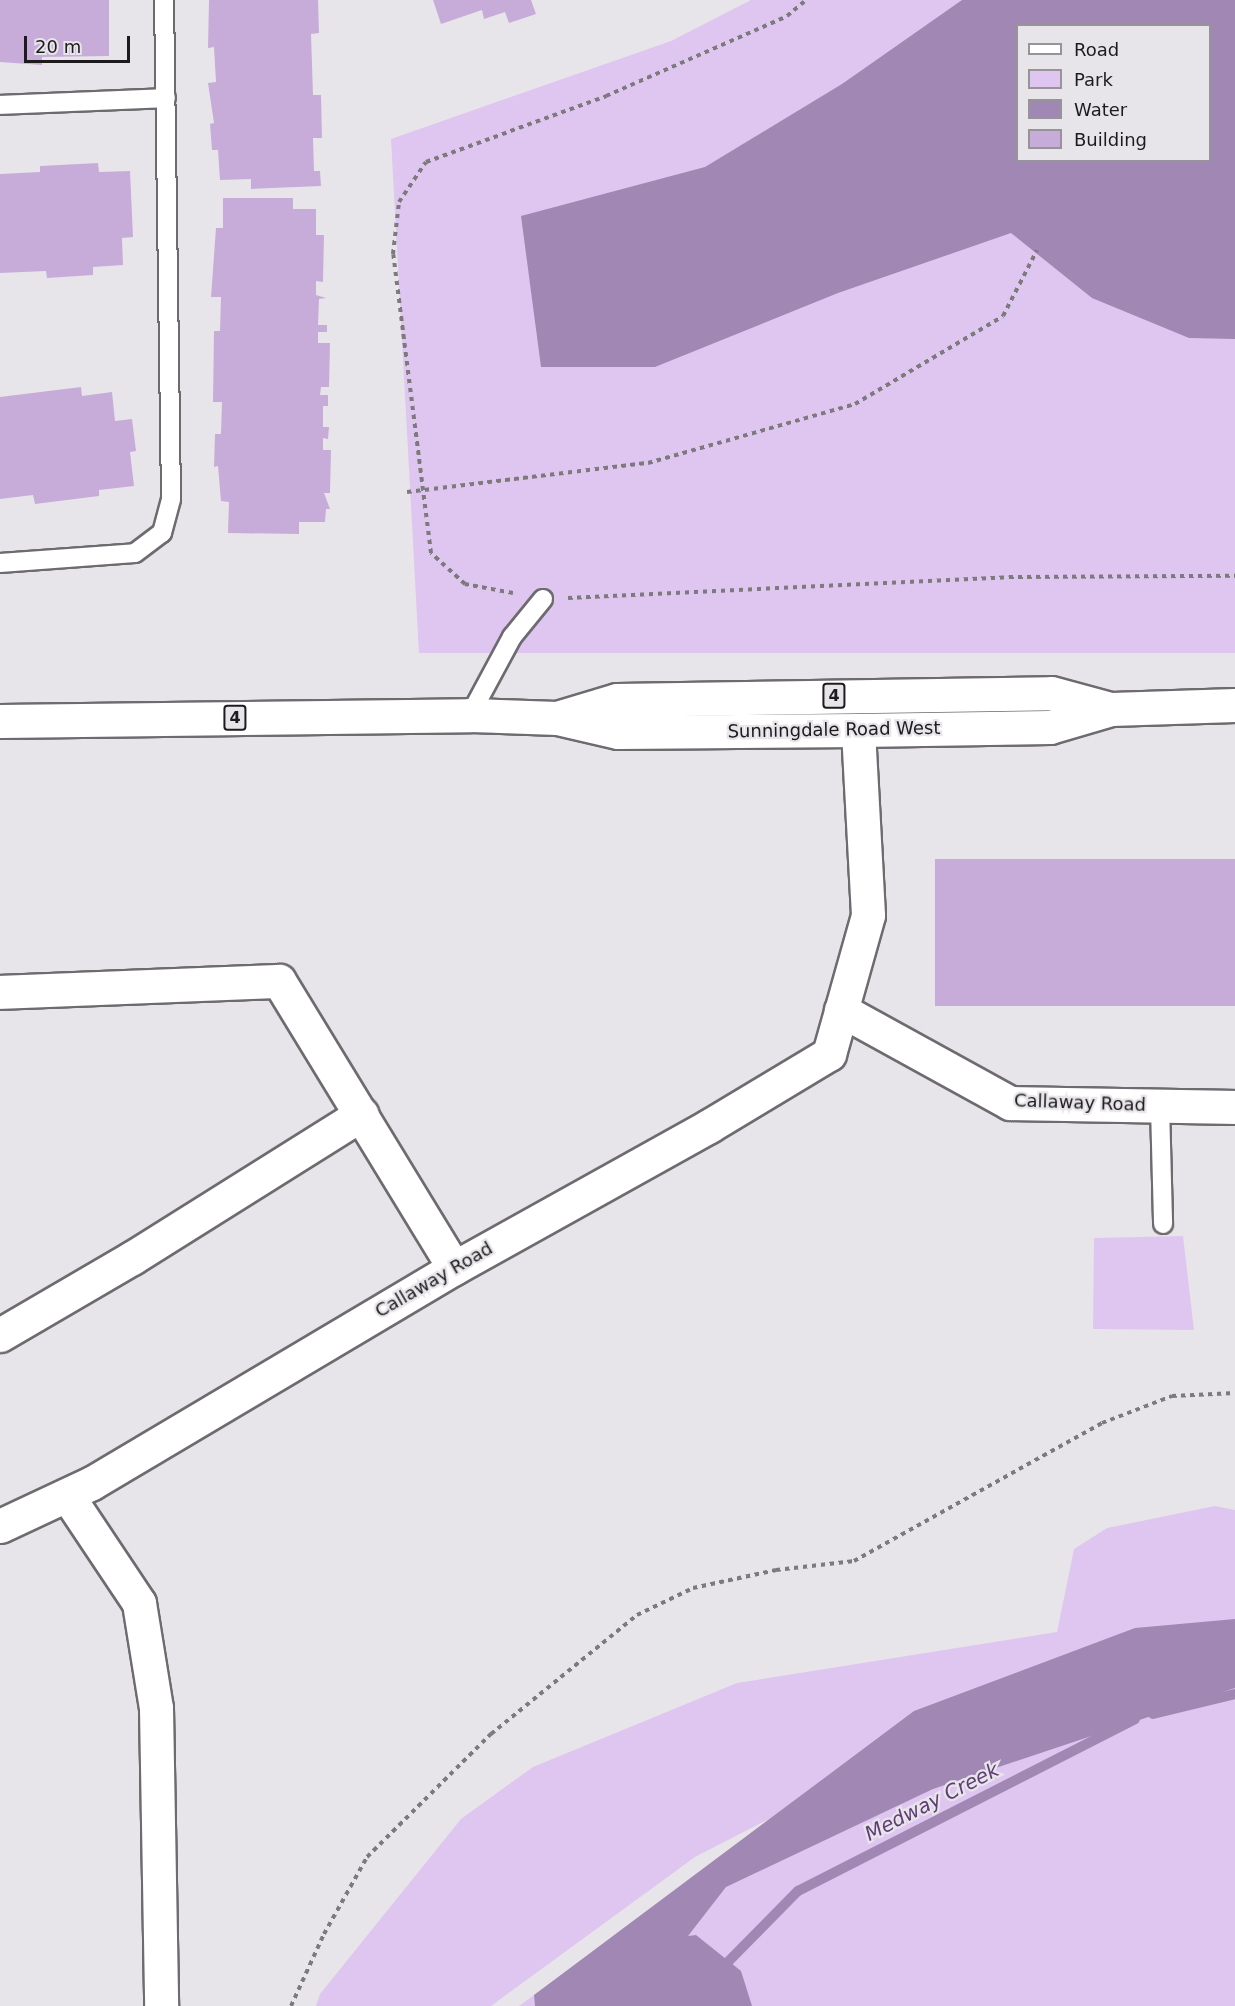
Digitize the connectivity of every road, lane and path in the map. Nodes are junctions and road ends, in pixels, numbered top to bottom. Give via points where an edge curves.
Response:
1 (165, 0) edge
2 (806, 0) edge
3 (166, 98) junction
4 (0, 105) edge
5 (1037, 250) dead end
6 (407, 492) dead end
7 (0, 563) edge
8 (1235, 576) edge
9 (543, 599) junction
10 (1235, 705) edge
11 (1111, 709) junction
12 (470, 715) junction
13 (557, 718) junction
14 (0, 721) edge
15 (858, 730) junction
16 (0, 992) edge
17 (841, 1010) junction
18 (1160, 1106) junction
19 (1235, 1107) edge
20 (362, 1114) junction
21 (1162, 1224) dead end
22 (454, 1268) junction
23 (0, 1335) edge
24 (1235, 1393) edge
25 (66, 1496) junction
26 (0, 1526) edge
27 (161, 2006) edge
28 (291, 2006) edge

1 - 3 lane
2 - 9 path via 788,16 606,96 426,162 399,202 393,254 431,553 465,584
3 - 4 lane
3 - 7 lane via 171,499 162,533 135,553
5 - 6 path via 1003,316 855,404 648,463
8 - 9 path via 1009,577
9 - 12 lane via 512,637
10 - 11 street, Sunningdale Road West / 4
11 - 13 street, Sunningdale Road West / 4 via 1051,693 617,700
11 - 15 street, Sunningdale Road West via 1050,727
12 - 13 street, Sunningdale Road West / 4
12 - 14 street, Sunningdale Road West / 4
13 - 15 street, Sunningdale Road West via 618,732
15 - 17 street, Callaway Road via 868,915
16 - 20 street via 279,981
17 - 18 street, Callaway Road via 1010,1103
17 - 22 street, Callaway Road via 829,1054 709,1126
18 - 19 street, Callaway Road
18 - 21 lane
20 - 22 street
20 - 23 street via 132,1258
22 - 25 street, Callaway Road
24 - 28 path via 1172,1396 1102,1423 854,1560 776,1570 693,1588 637,1615 491,1734 366,1857
25 - 26 street, Callaway Road
25 - 27 street via 139,1603 156,1708

